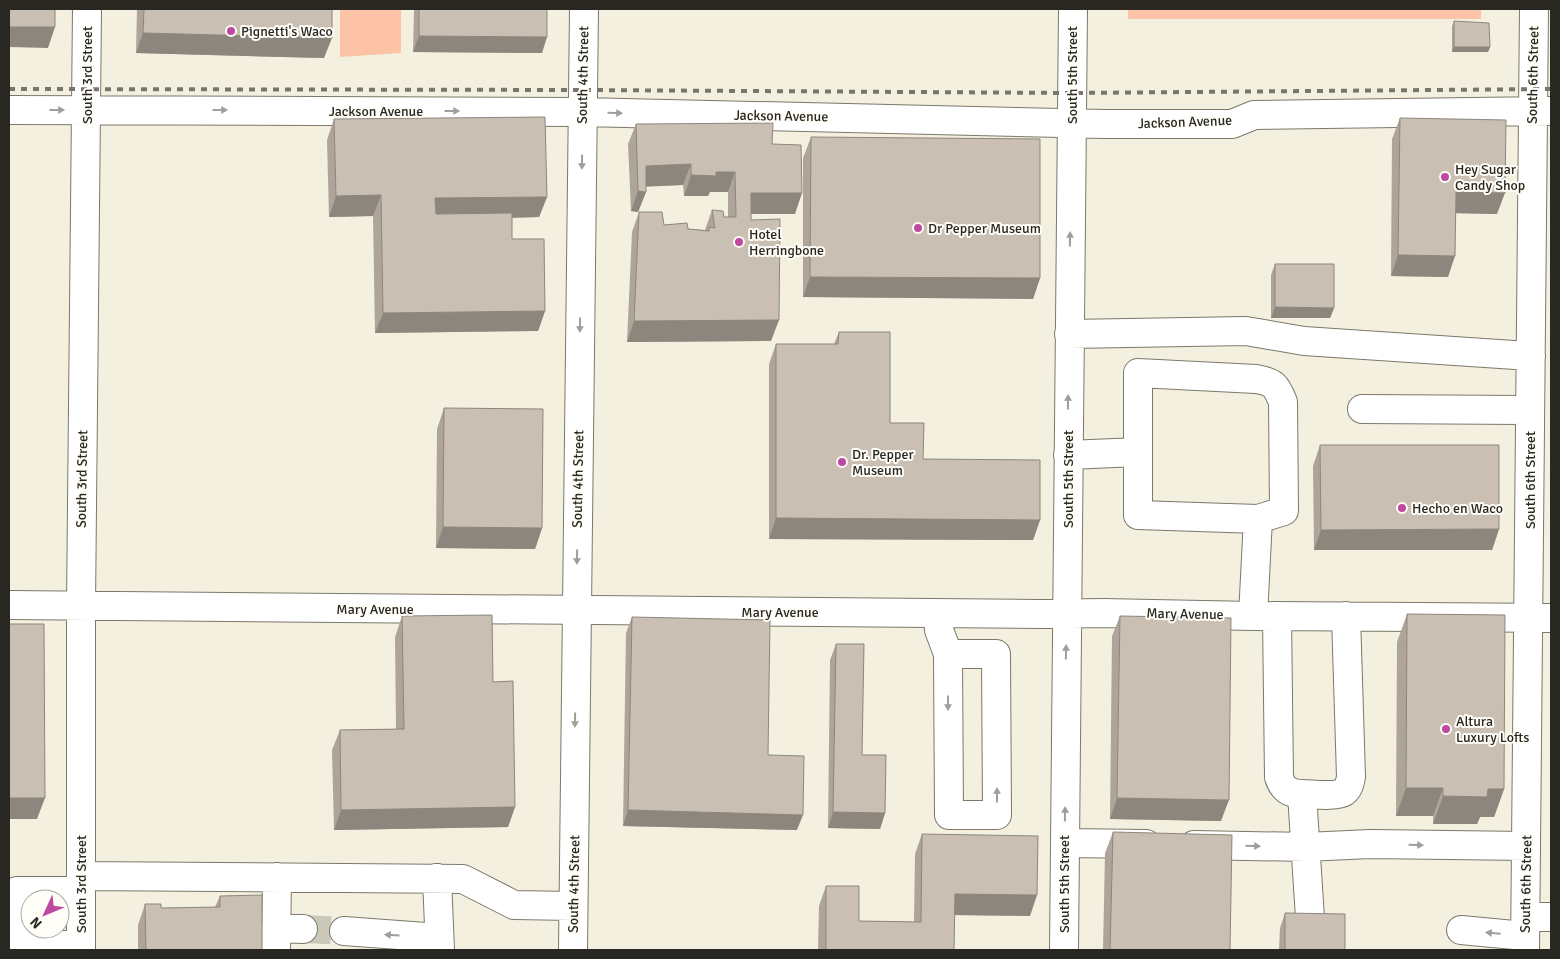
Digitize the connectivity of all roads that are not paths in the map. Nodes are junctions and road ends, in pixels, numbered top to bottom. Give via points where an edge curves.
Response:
1 (87, 9) edge
2 (584, 9) edge
3 (1073, 9) edge
4 (1534, 9) edge
5 (9, 110) edge
6 (87, 110) junction
7 (1542, 111) edge
8 (582, 112) junction
9 (1072, 123) junction
10 (1069, 334) junction
11 (1531, 356) junction
12 (1362, 409) dead end
13 (1530, 410) junction
14 (1138, 452) junction
15 (1068, 455) junction
16 (1258, 519) junction
17 (9, 605) edge
18 (80, 606) junction
19 (577, 611) junction
20 (938, 613) junction
21 (1067, 614) junction
22 (1265, 616) junction
23 (1346, 616) junction
24 (1540, 618) edge
25 (948, 654) junction
26 (1302, 794) junction
27 (1065, 842) junction
28 (1526, 846) junction
29 (1306, 847) junction
30 (277, 877) junction
31 (437, 878) junction
32 (81, 884) junction
33 (573, 906) junction
34 (1310, 918) edge
35 (303, 929) tunnel mouth
36 (1460, 930) dead end
37 (1532, 930) edge
38 (344, 931) tunnel mouth
39 (276, 939) edge
40 (439, 944) edge
41 (17, 948) edge
42 (81, 948) edge
43 (573, 950) edge
44 (1064, 950) edge

1 - 6 street, South 3rd Street
2 - 8 street, South 4th Street
3 - 9 street, South 5th Street
4 - 7 street, South 6th Street
5 -> 6 street, Jackson Avenue
6 -> 8 street, Jackson Avenue
6 - 18 street, South 3rd Street
7 - 9 street, Jackson Avenue via 1254,115 1232,124
7 - 11 street, South 6th Street
8 -> 9 street, Jackson Avenue
8 -> 19 street, South 4th Street
10 -> 9 street, South 5th Street
10 - 11 street via 1246,331 1304,341
15 -> 10 street, South 5th Street
11 - 13 street, South 6th Street
12 - 13 street
13 - 24 street, South 6th Street
14 - 15 street
14 - 16 street via 1138,515
14 - 16 street via 1138,373 1269,381 1283,402 1284,511
15 - 21 street, South 5th Street
16 - 22 street
17 - 18 street, Mary Avenue
18 - 19 street, Mary Avenue
18 - 32 street, South 3rd Street
19 - 20 street, Mary Avenue
19 -> 33 street, South 4th Street
20 - 21 street, Mary Avenue
20 - 25 street via 939,630
21 - 22 street, Mary Avenue
27 -> 21 street, South 5th Street
22 - 23 street, Mary Avenue
22 - 26 street via 1279,778 1290,793
23 - 24 street, Mary Avenue
23 - 26 street via 1349,786 1335,794
24 - 28 street, South 6th Street
25 -> 25 street via 948,815 997,815 996,654
26 - 29 street
27 -> 29 street
27 - 44 street, South 5th Street
29 -> 28 street via 1370,844
28 - 37 street, South 6th Street
29 - 34 street
30 - 31 street
30 - 32 street
30 - 39 street
31 - 33 street via 463,878 514,905
31 - 40 street
32 - 41 street via 17,891
32 - 42 street, South 3rd Street
33 - 43 street, South 4th Street
35 - 39 street
37 -> 36 street
40 -> 38 street
41 - 42 street

